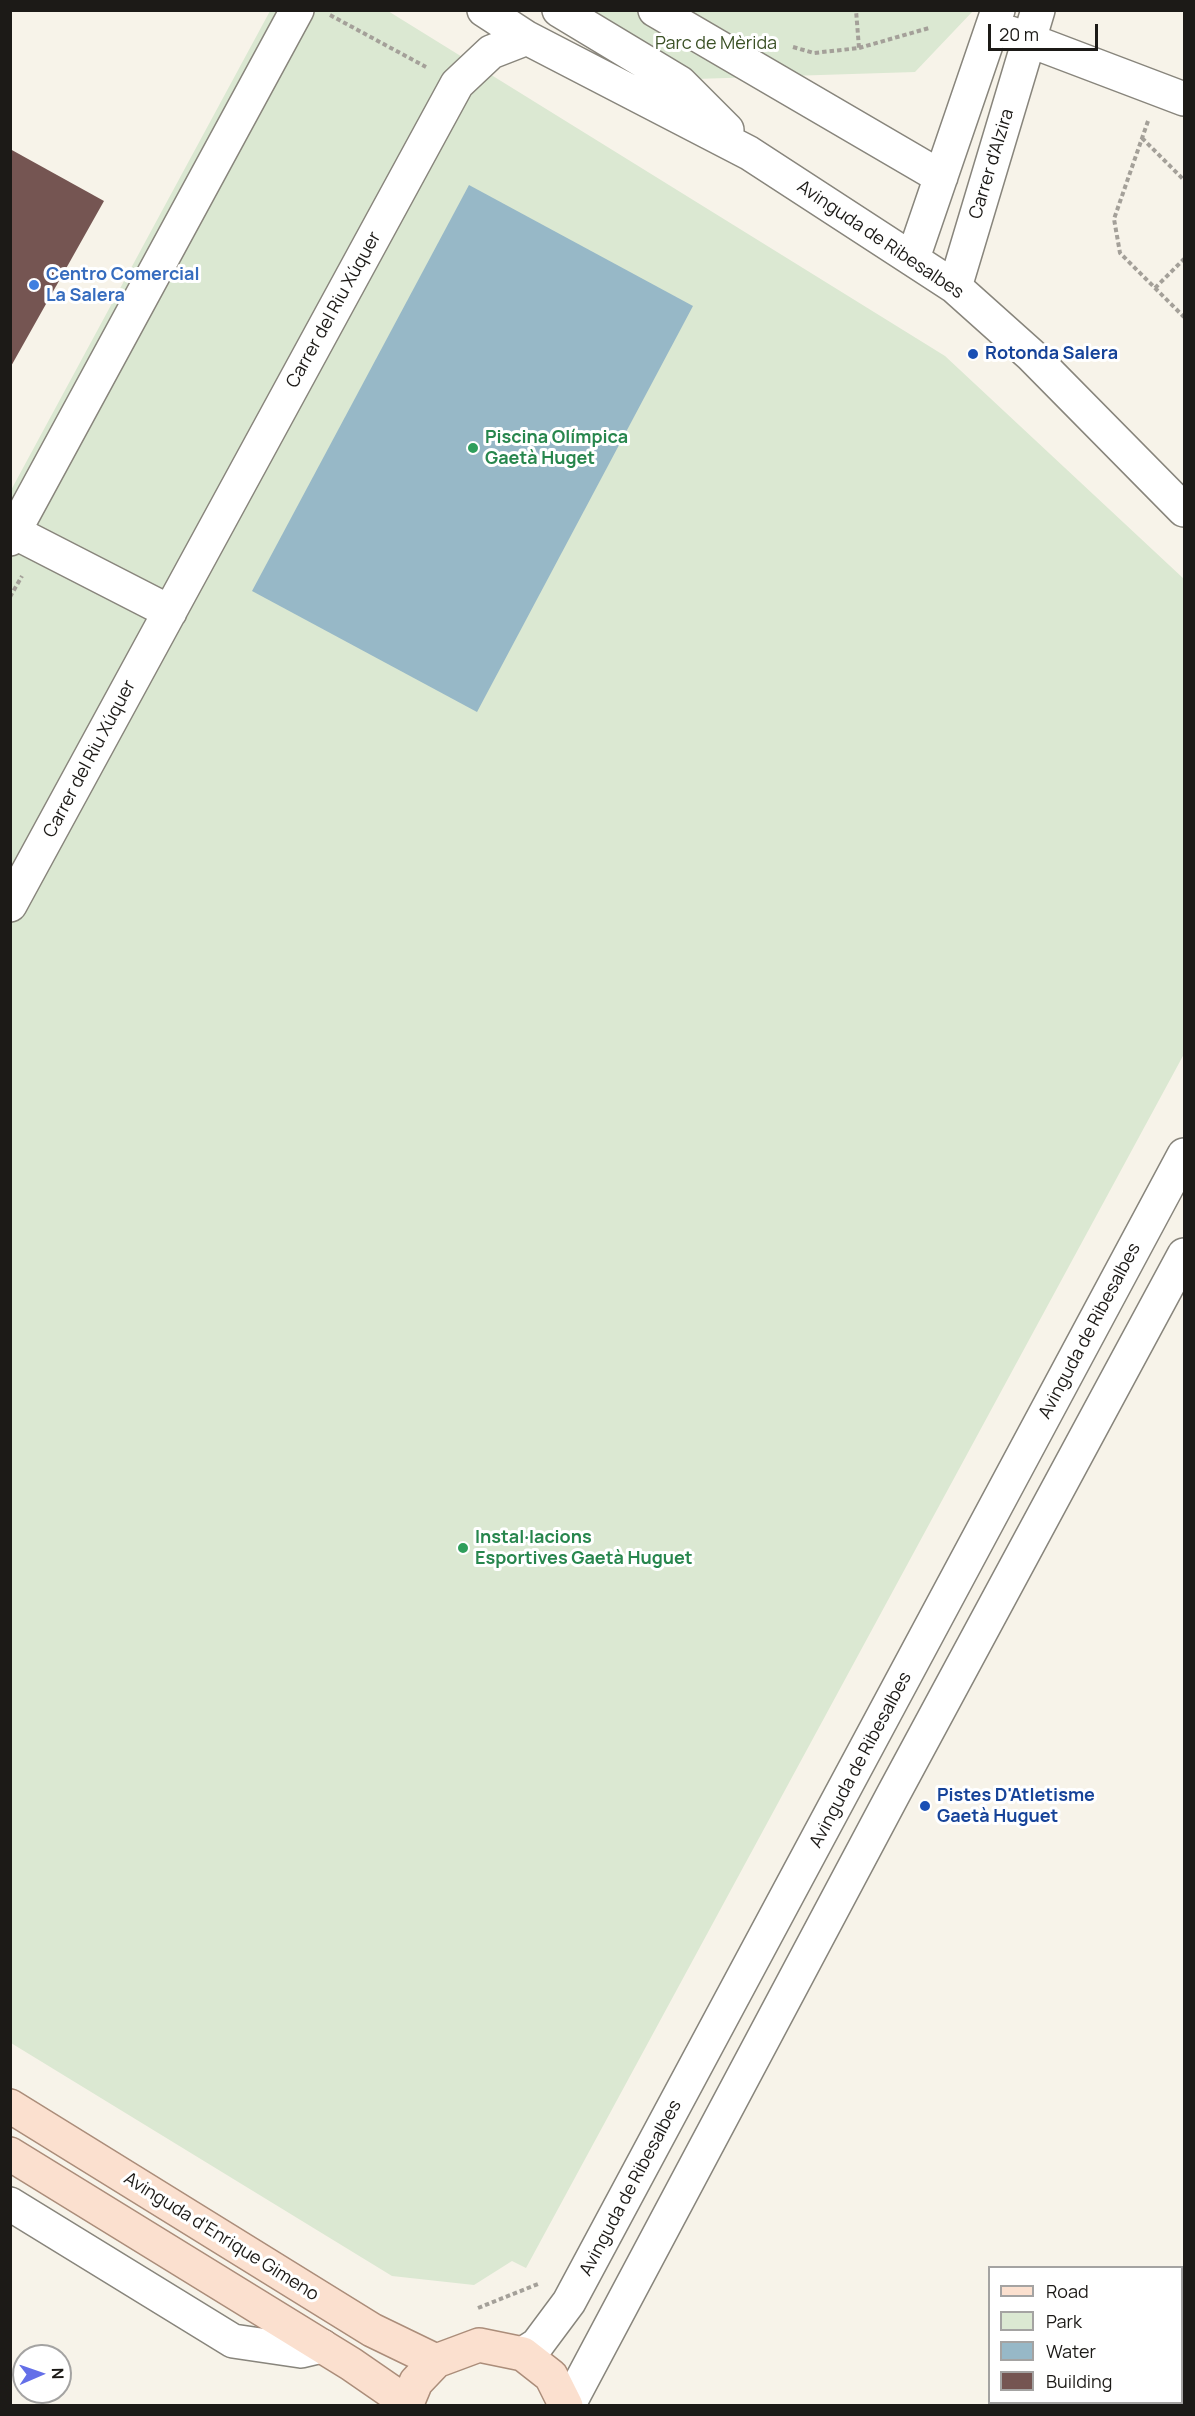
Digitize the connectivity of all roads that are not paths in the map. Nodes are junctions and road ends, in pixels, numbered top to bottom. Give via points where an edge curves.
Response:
1 (484, 10) edge
2 (655, 10) edge
3 (559, 11) edge
4 (312, 12) edge
5 (995, 18) edge
6 (1034, 25) edge
7 (527, 38) junction
8 (1171, 94) edge
9 (749, 153) junction
10 (941, 177) junction
11 (913, 258) junction
12 (956, 287) junction
13 (1185, 510) edge
14 (12, 536) edge
15 (170, 612) junction
16 (10, 905) edge
17 (1185, 1155) edge
18 (1185, 1255) edge
19 (10, 2106) edge
20 (10, 2154) edge
21 (10, 2204) edge
22 (321, 2346) junction
23 (523, 2354) junction
24 (436, 2361) junction
25 (404, 2406) edge
26 (567, 2406) edge

1 - 7 street, Avinguda de Ribesalbes
2 - 10 street
3 - 9 street, Avinguda de Ribesalbes via 680,84
4 - 14 street
5 - 6 street
5 - 10 street
6 - 8 street
6 - 12 street, Carrer d'Alzira
7 - 9 street, Avinguda de Ribesalbes
7 - 15 street, Carrer del Riu Xúquer via 491,52 457,84
9 - 11 street, Avinguda de Ribesalbes
10 - 11 street
11 - 12 street, Avinguda de Ribesalbes
12 - 13 street, Avinguda de Ribesalbes via 1031,355
14 - 15 street
15 - 16 street, Carrer del Riu Xúquer
17 - 23 street, Avinguda de Ribesalbes via 569,2302 537,2345
18 - 26 street
19 - 24 main road, Avinguda d'Enrique Gimeno via 372,2330
20 - 22 main road
21 - 22 street via 233,2341 301,2351
22 - 25 main road via 393,2392
23 - 24 main road via 478,2345
23 - 26 main road via 550,2376
24 - 25 main road via 416,2382

